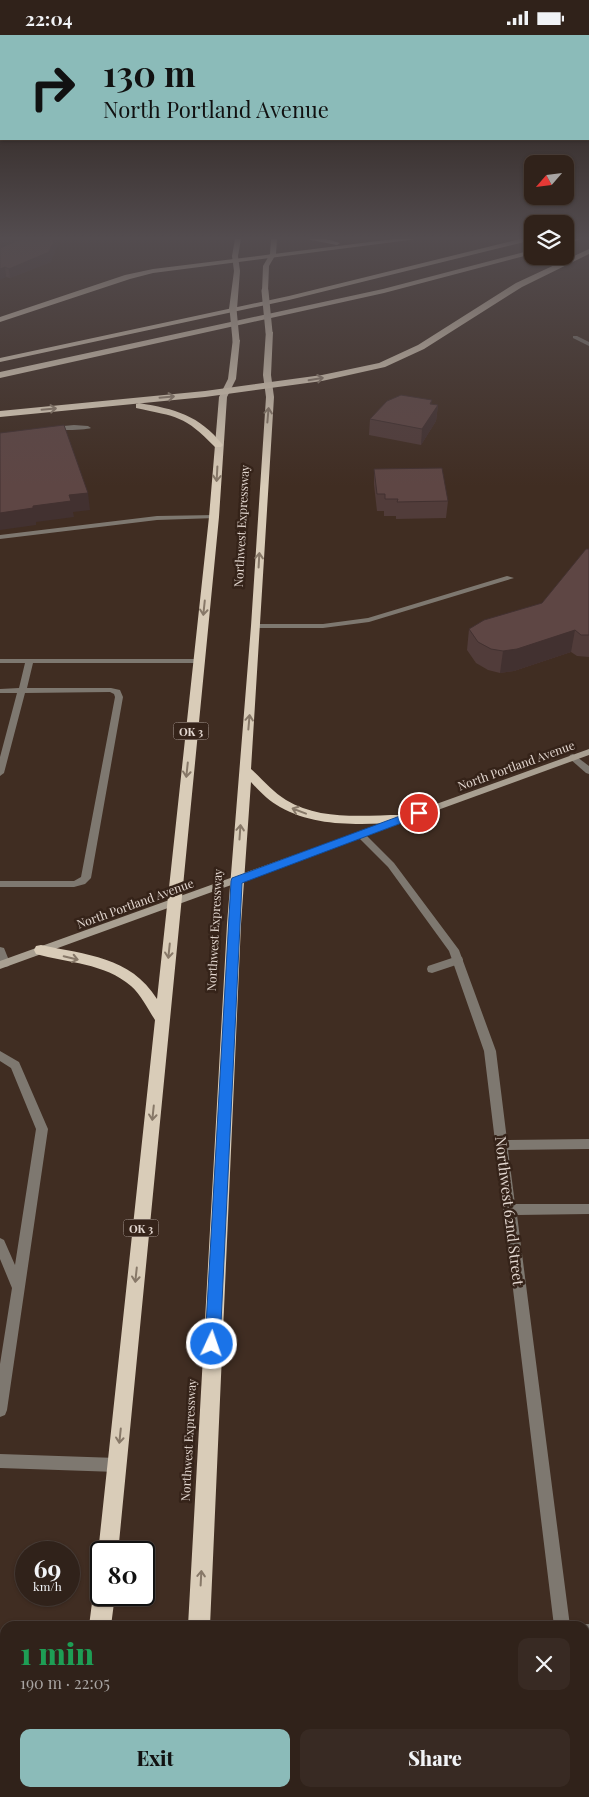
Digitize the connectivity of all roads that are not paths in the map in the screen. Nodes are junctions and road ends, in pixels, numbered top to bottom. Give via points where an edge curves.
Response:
1 (181, 321) edge
2 (234, 321) edge
3 (246, 321) edge
4 (269, 321) edge
5 (461, 321) edge
6 (575, 337) dead end
7 (589, 344) edge
8 (0, 360) edge
9 (0, 375) edge
10 (268, 386) junction
11 (226, 391) junction
12 (118, 403) junction
13 (0, 414) edge
14 (88, 429) dead end
15 (46, 430) edge
16 (218, 445) junction
17 (214, 517) junction
18 (0, 537) edge
19 (510, 578) dead end
20 (256, 626) junction
21 (0, 661) edge
22 (30, 661) junction
23 (198, 661) junction
24 (0, 691) edge
25 (22, 691) junction
26 (589, 752) edge
27 (573, 757) junction
28 (245, 770) junction
29 (589, 771) edge
30 (0, 773) edge
31 (400, 819) junction
32 (360, 834) junction
33 (236, 881) junction
34 (0, 884) edge
35 (174, 903) junction
36 (41, 950) junction
37 (0, 951) edge
38 (458, 961) junction
39 (3, 964) edge
40 (432, 969) dead end
41 (162, 1019) junction
42 (0, 1055) edge
43 (589, 1144) edge
44 (502, 1145) junction
45 (589, 1209) edge
46 (510, 1210) junction
47 (0, 1244) edge
48 (18, 1287) junction
49 (0, 1410) edge
50 (0, 1461) edge
51 (117, 1465) junction
52 (109, 1541) edge
53 (103, 1606) edge
54 (101, 1621) edge
55 (199, 1621) edge
56 (561, 1621) edge

1 - 8 highway
2 - 11 highway, OK 3, bridge via 236,340 232,379
3 - 9 highway
4 - 10 highway, Northwest Expressway, bridge
10 -> 5 highway via 357,372 404,357
6 - 7 street
10 - 11 highway
20 -> 10 highway, Northwest Expressway via 270,397
12 -> 11 highway
11 - 16 highway, OK 3
13 -> 12 highway
12 - 16 highway via 159,409 188,418 200,425
14 - 15 street
16 -> 17 highway, OK 3
17 - 18 street via 157,518
17 -> 23 highway, OK 3
19 - 20 street via 369,620 322,626
28 -> 20 highway, Northwest Expressway
21 - 22 street
22 - 23 street
22 - 25 street
23 -> 35 highway, OK 3
24 - 25 street
25 - 30 street
25 - 34 street via 111,690 119,697 86,878 74,884
26 - 27 main road, North Portland Avenue
27 - 29 street
27 - 31 main road, North Portland Avenue
31 -> 28 highway via 333,819 302,813 280,803
33 -> 28 highway, Northwest Expressway
31 - 32 main road, North Portland Avenue
32 - 33 main road, North Portland Avenue
32 - 38 street, Northwest 62nd Street via 391,865 454,950
33 - 35 main road, North Portland Avenue
55 -> 33 highway, Northwest Expressway
35 - 36 main road, North Portland Avenue
35 -> 41 highway, OK 3
36 - 39 main road, North Portland Avenue
36 -> 41 highway via 122,972 135,982
37 - 39 street
38 - 40 street
38 - 44 street, Northwest 62nd Street via 490,1051
41 -> 51 highway, OK 3
42 - 48 street via 15,1065 42,1129
43 - 44 street
44 - 46 street, Northwest 62nd Street
45 - 46 street
46 - 56 street, Northwest 62nd Street
47 - 48 street
48 - 49 street
50 - 51 street
51 - 52 highway, OK 3
53 - 54 highway

